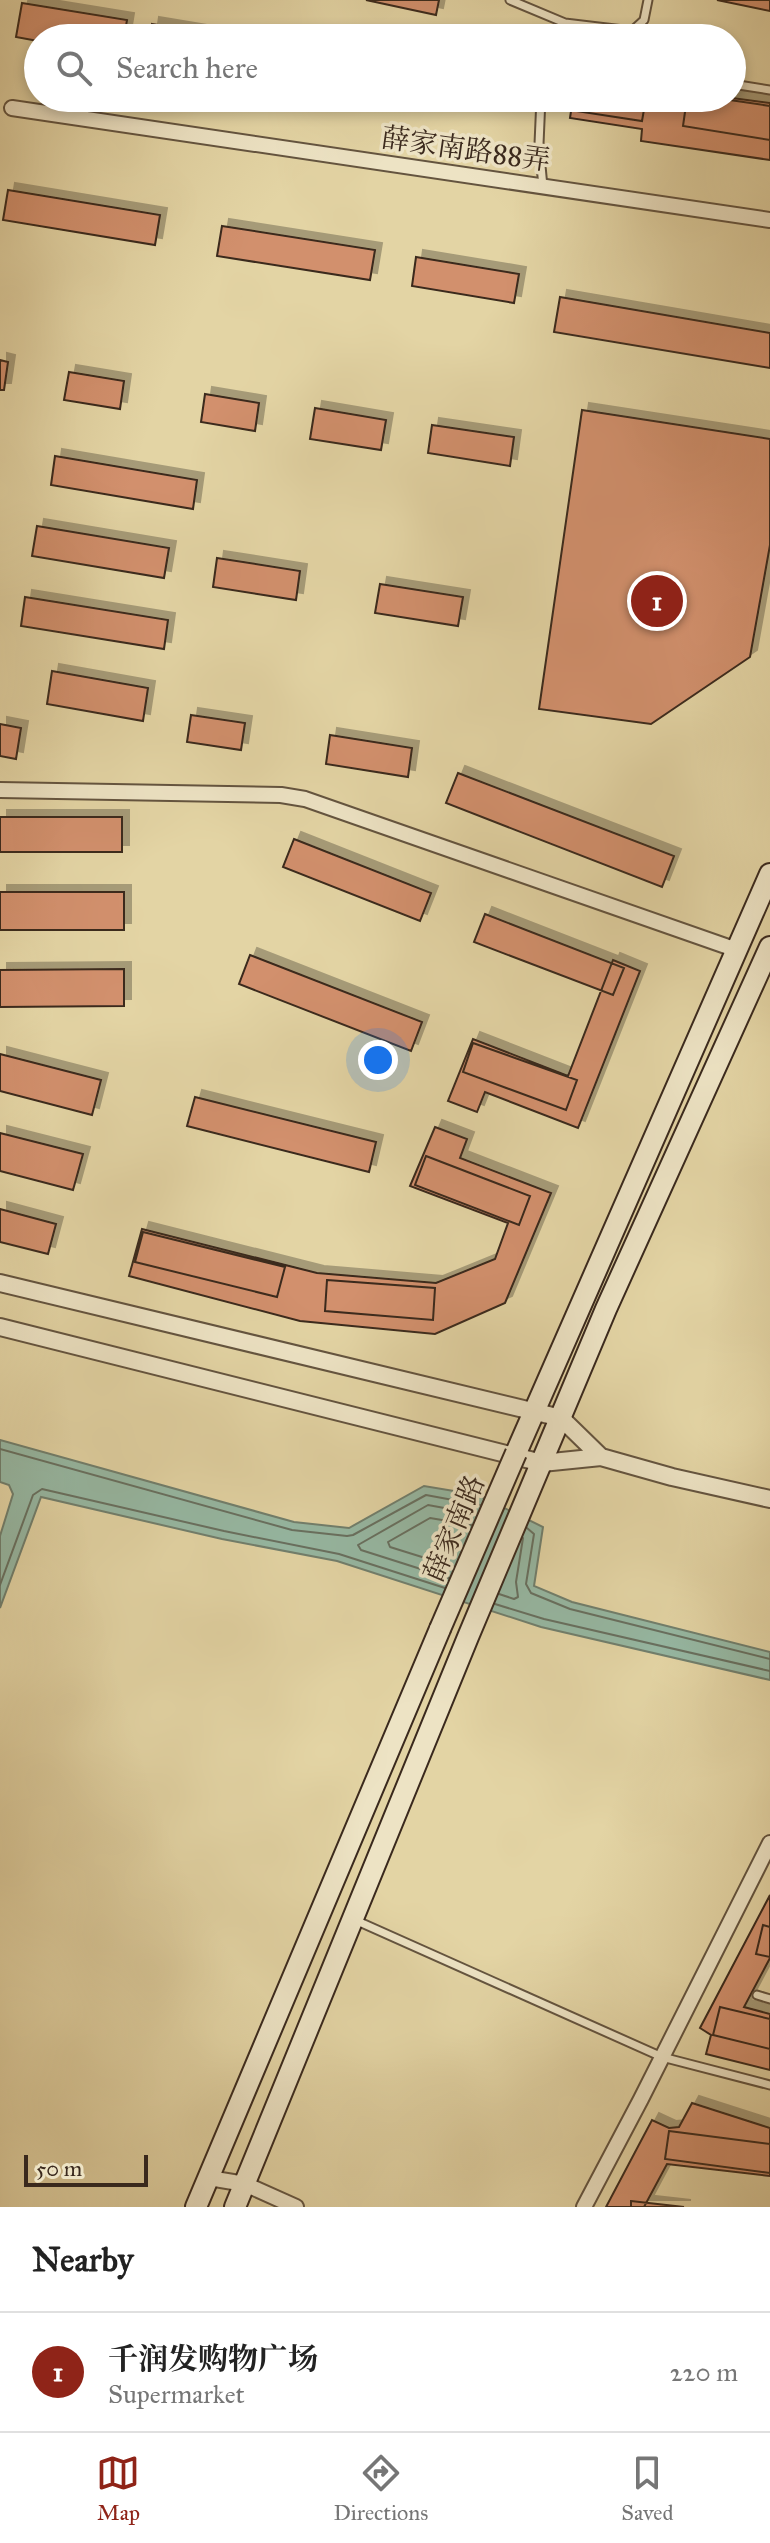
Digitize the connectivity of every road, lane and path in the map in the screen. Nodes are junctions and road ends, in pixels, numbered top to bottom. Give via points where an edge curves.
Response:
1 (510, 0) edge
2 (648, 0) edge
3 (565, 23) joint
4 (573, 24) edge
5 (640, 24) edge
6 (746, 86) edge
7 (770, 90) edge
8 (12, 108) dead end
9 (24, 110) edge
10 (39, 112) edge
11 (540, 112) edge
12 (543, 187) junction
13 (770, 220) edge
14 (0, 790) edge
15 (770, 874) edge
16 (770, 947) edge
17 (737, 950) junction
18 (0, 1283) edge
19 (0, 1327) edge
20 (534, 1412) junction
21 (561, 1418) junction
22 (601, 1457) junction
23 (542, 1463) junction
24 (770, 1499) edge
25 (770, 1843) edge
26 (353, 1919) junction
27 (757, 1995) dead end
28 (770, 1999) edge
29 (662, 2057) junction
30 (770, 2085) edge
31 (209, 2178) junction
32 (245, 2184) junction
33 (196, 2207) edge
34 (235, 2207) edge
35 (296, 2207) edge
36 (584, 2207) edge

1 - 3 lane
2 - 5 lane
3 - 4 lane
6 - 7 lane
8 - 9 street, 薛家南路88弄
10 - 12 street, 薛家南路88弄
11 - 12 lane
12 - 13 street, 薛家南路88弄
14 - 17 street via 305,799
15 - 17 main road, 薛家南路
16 - 21 main road, 薛家南路
17 - 20 main road, 薛家南路
18 - 20 street
19 - 23 street
20 - 21 street
20 - 31 main road, 薛家南路, bridge
21 - 22 street
21 - 23 main road, 薛家南路
22 - 23 street
22 - 24 street
23 - 26 main road, 薛家南路
25 - 29 street
26 - 29 lane
26 - 32 main road, 薛家南路
27 - 28 lane
29 - 30 lane
29 - 36 street
31 - 32 street
31 - 33 main road, 薛家南路
32 - 34 main road, 薛家南路
32 - 35 street

